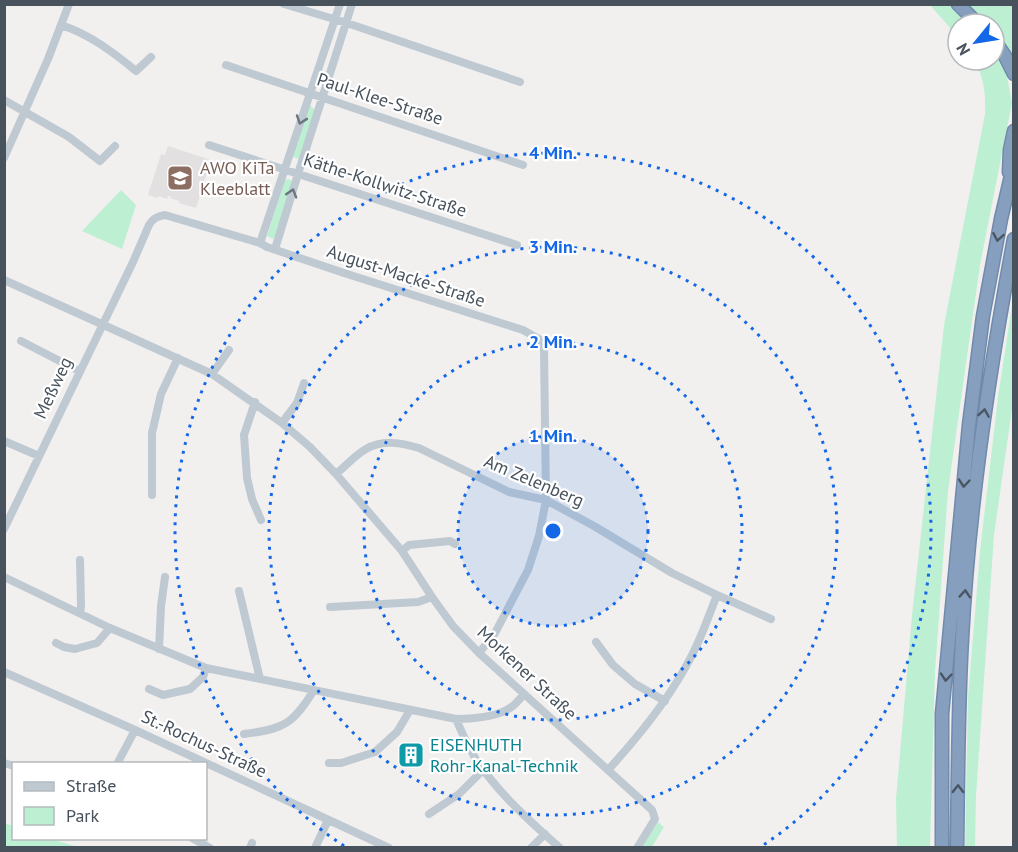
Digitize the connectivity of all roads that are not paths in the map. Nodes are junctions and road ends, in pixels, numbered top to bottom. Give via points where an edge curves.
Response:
1 (69, 4) edge
2 (284, 4) edge
3 (340, 4) edge
4 (352, 4) edge
5 (335, 19) junction
6 (347, 23) junction
7 (61, 25) junction
8 (151, 57) dead end
9 (1006, 58) edge
10 (226, 65) dead end
11 (1014, 74) edge
12 (520, 82) dead end
13 (310, 93) junction
14 (323, 97) junction
15 (4, 100) edge
16 (26, 112) junction
17 (1014, 131) edge
18 (8, 141) edge
19 (209, 146) dead end
20 (115, 147) dead end
21 (4, 158) edge
22 (1014, 163) edge
23 (523, 165) dead end
24 (284, 170) junction
25 (298, 174) junction
26 (1009, 180) junction
27 (1014, 239) edge
28 (260, 243) junction
29 (517, 245) dead end
30 (275, 249) junction
31 (132, 262) joint
32 (1014, 275) edge
33 (4, 280) edge
34 (999, 315) junction
35 (102, 325) junction
36 (21, 341) dead end
37 (229, 350) dead end
38 (178, 358) junction
39 (79, 371) junction
40 (212, 374) junction
41 (304, 383) dead end
42 (255, 402) junction
43 (282, 423) junction
44 (4, 441) edge
45 (39, 456) junction
46 (336, 474) junction
47 (152, 495) dead end
48 (546, 500) junction
49 (261, 520) dead end
50 (4, 529) edge
51 (455, 544) dead end
52 (402, 550) junction
53 (80, 560) dead end
54 (165, 577) dead end
55 (4, 578) edge
56 (239, 591) dead end
57 (717, 595) junction
58 (432, 597) junction
59 (330, 607) dead end
60 (80, 613) junction
61 (771, 619) dead end
62 (110, 628) junction
63 (596, 642) dead end
64 (56, 643) dead end
65 (159, 649) junction
66 (478, 653) junction
67 (206, 668) junction
68 (4, 672) edge
69 (260, 679) junction
70 (149, 689) dead end
71 (314, 690) junction
72 (524, 694) junction
73 (665, 701) junction
74 (410, 710) junction
75 (456, 719) junction
76 (135, 730) junction
77 (244, 734) dead end
78 (118, 762) edge
79 (204, 762) edge
80 (329, 763) dead end
81 (207, 764) edge
82 (483, 770) junction
83 (608, 770) junction
84 (429, 813) dead end
85 (328, 820) junction
86 (545, 834) junction
87 (196, 840) edge
88 (210, 848) edge
89 (315, 848) edge
90 (389, 848) edge
91 (531, 848) edge
92 (560, 848) edge
93 (636, 848) edge
94 (942, 848) edge
95 (957, 848) edge

1 - 7 street
2 - 5 street
3 - 5 street
4 - 6 street
5 - 6 street
5 - 13 street
6 - 12 street
6 - 14 street
7 - 8 street via 78,30 136,71
7 - 16 street
9 - 11 highway
10 - 13 street, Paul-Klee-Straße
13 - 14 street, Paul-Klee-Straße
13 -> 24 street
14 - 23 street, Paul-Klee-Straße
14 - 25 street
15 - 16 street
16 - 18 street
16 - 20 street via 100,161
17 - 26 highway
18 - 21 street
19 - 24 street, Käthe-Kollwitz-Straße
22 - 26 highway
24 - 25 street, Käthe-Kollwitz-Straße
24 - 28 street
25 - 29 street, Käthe-Kollwitz-Straße
30 -> 25 street
26 -> 94 highway via 983,316 969,425 942,714
27 - 34 highway
28 - 30 street, August-Macke-Straße
28 - 31 street, August-Macke-Straße via 158,216 149,225
30 - 48 street, August-Macke-Straße via 523,330 539,339 544,349
31 - 35 street, Meßweg
32 - 34 highway via 1009,299
33 - 35 street, Morkener Straße
95 -> 34 highway via 968,555
35 - 38 street, Morkener Straße
35 - 39 street, Meßweg
36 - 39 street
37 - 40 street
38 - 40 street, Morkener Straße
38 - 47 street via 161,394 152,433
39 - 45 street, Meßweg
40 - 42 street, Morkener Straße
41 - 43 street via 297,403
42 - 43 street, Morkener Straße
42 - 49 street via 244,435 247,478
43 - 46 street, Morkener Straße
44 - 45 street
45 - 50 street, Meßweg
46 - 48 street, Am Zelenberg via 366,449 378,444 404,443 509,492
46 - 52 street, Morkener Straße
48 - 57 street, Am Zelenberg
48 - 66 street, August-Macke-Straße via 528,570 495,633
51 - 52 street via 409,544
52 - 58 street, Morkener Straße
53 - 60 street
54 - 65 street
55 - 60 street
56 - 69 street
57 - 61 street, Am Zelenberg
57 - 73 street via 692,654
58 - 59 street via 418,602
58 - 66 street, Morkener Straße
60 - 62 street
62 - 64 street via 97,643 75,649
62 - 65 street
63 - 73 street via 613,665 635,684
65 - 67 street
66 - 72 street, Morkener Straße
67 - 69 street
67 - 70 street via 203,677 190,689 163,695
68 - 76 street, St.-Rochus-Straße
69 - 71 street
71 - 74 street
71 - 77 street via 289,722 269,731
72 - 75 street via 503,713
72 - 83 street, Morkener Straße
73 - 83 street
74 - 75 street
74 - 80 street via 396,732 375,752
75 - 82 street
76 - 78 street
76 - 79 street, St.-Rochus-Straße
81 - 85 street, St.-Rochus-Straße
82 - 84 street via 459,794
82 - 86 street
83 - 93 street, Morkener Straße via 652,810 655,819
85 - 89 street
85 - 90 street, St.-Rochus-Straße
86 - 91 street
86 - 92 street
87 - 88 street

